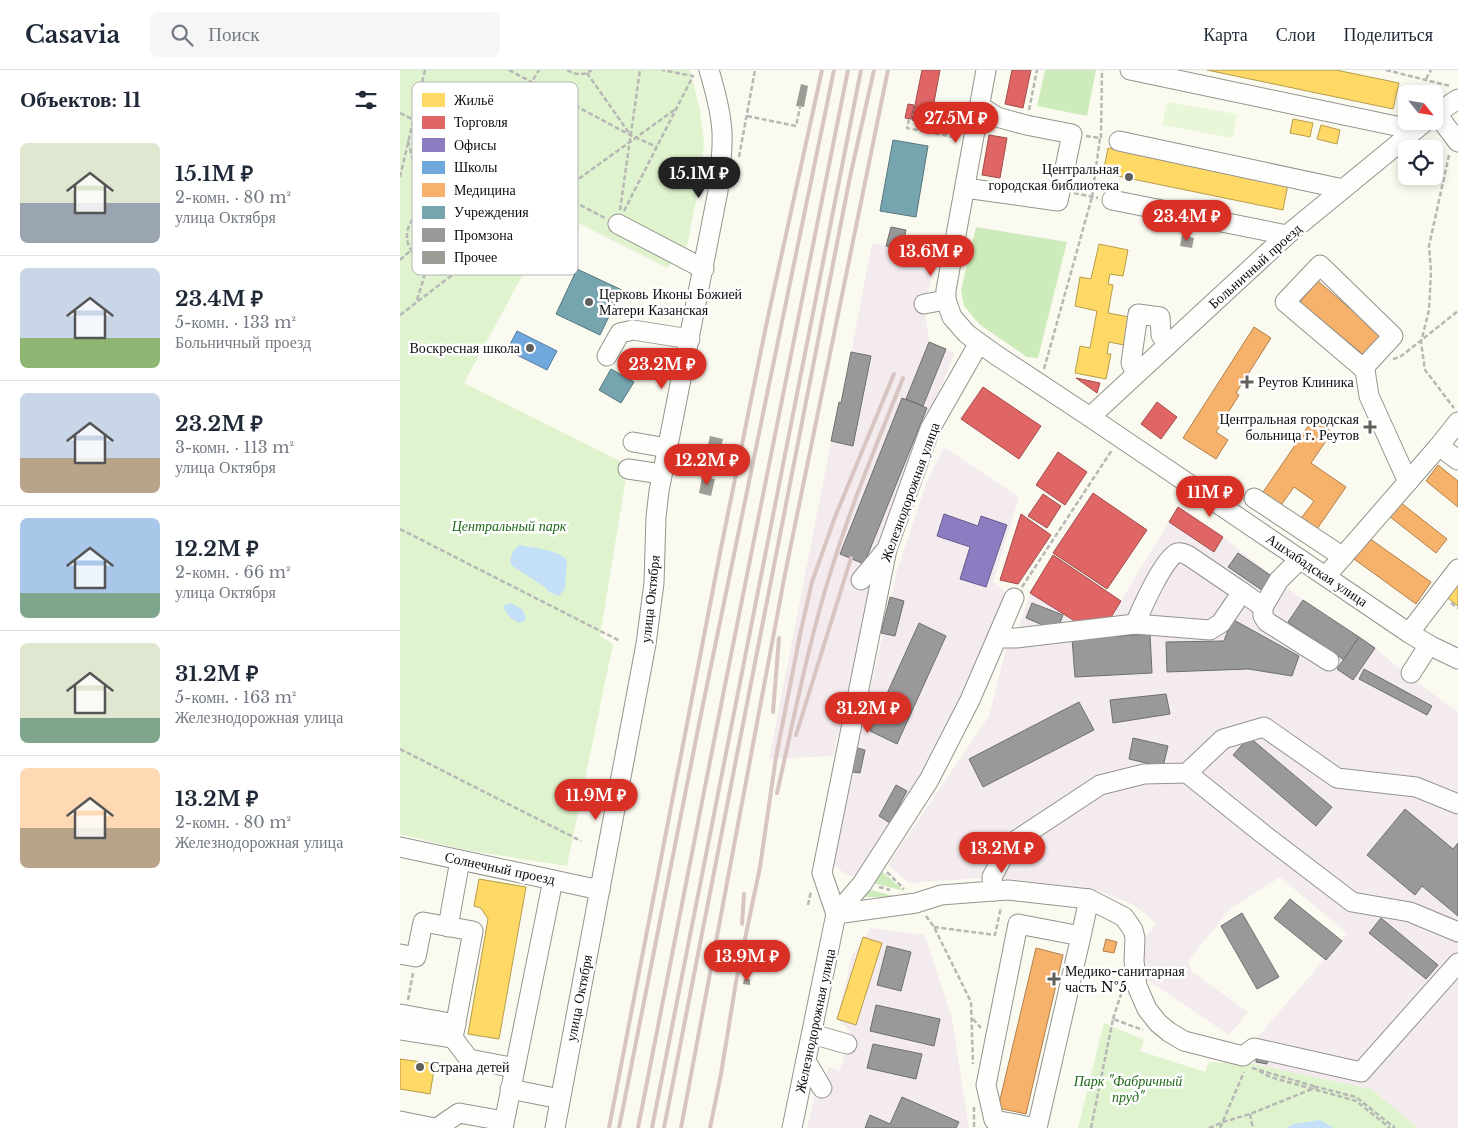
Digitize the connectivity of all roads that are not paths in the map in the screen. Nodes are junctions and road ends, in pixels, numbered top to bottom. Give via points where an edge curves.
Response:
1 (709, 70) edge
2 (986, 70) edge
3 (1130, 70) edge
4 (1458, 99) edge
5 (980, 106) junction
6 (1443, 109) edge
7 (1398, 114) edge
8 (1415, 130) edge
9 (1443, 130) edge
10 (1455, 139) edge
11 (1119, 141) road end
12 (966, 188) junction
13 (1343, 189) junction
14 (1112, 200) dead end
15 (618, 224) road end
16 (1287, 235) junction
17 (704, 269) junction
18 (946, 300) junction
19 (924, 304) dead end
20 (690, 339) junction
21 (979, 343) junction
22 (1168, 345) junction
23 (607, 356) dead end
24 (1365, 370) junction
25 (1136, 374) junction
26 (1090, 416) junction
27 (1458, 422) edge
28 (633, 442) dead end
29 (1439, 446) junction
30 (667, 448) junction
31 (1458, 460) edge
32 (628, 469) dead end
33 (662, 474) junction
34 (1408, 482) junction
35 (1254, 498) dead end
36 (887, 549) junction
37 (1343, 556) junction
38 (1300, 559) junction
39 (1458, 570) edge
40 (1326, 576) junction
41 (861, 580) dead end
42 (1242, 592) junction
43 (1014, 598) road end
44 (1263, 607) junction
45 (1134, 624) junction
46 (1409, 633) junction
47 (997, 638) junction
48 (1429, 645) junction
49 (1458, 659) edge
50 (1329, 662) dead end
51 (1411, 673) dead end
52 (1187, 773) junction
53 (1458, 804) edge
54 (400, 847) edge
55 (460, 860) junction
56 (553, 880) junction
57 (600, 890) junction
58 (993, 891) junction
59 (1089, 899) junction
60 (836, 914) junction
61 (448, 926) junction
62 (1458, 932) edge
63 (1081, 936) junction
64 (408, 955) edge
65 (1458, 963) edge
66 (402, 1020) edge
67 (454, 1031) junction
68 (812, 1034) junction
69 (847, 1044) dead end
70 (806, 1061) junction
71 (514, 1068) junction
72 (822, 1088) dead end
73 (510, 1089) junction
74 (560, 1099) junction
75 (400, 1121) edge
76 (504, 1125) edge
77 (436, 1128) edge
78 (555, 1128) edge
79 (792, 1128) edge

1 - 17 street, улица Октября via 721,117 722,152
2 - 5 street
3 - 7 street
4 - 6 street, Больничный проезд
5 - 12 street
5 - 12 street via 997,117 1072,134 1058,201
8 - 13 street, Больничный проезд
9 - 10 street
11 - 13 street
12 - 18 street
13 - 16 street, Больничный проезд
14 - 16 street
15 - 17 street
16 - 22 street, Больничный проезд
17 - 20 street, улица Октября
18 - 19 street
18 - 21 street, Ашхабадская улица via 956,321
20 - 23 street via 633,330 620,333
20 - 30 street, улица Октября
21 - 26 street, Ашхабадская улица
21 - 36 street, Железнодорожная улица via 930,429
22 - 25 street, Больничный проезд
22 - 25 street via 1161,335 1160,317 1138,314 1131,363
24 - 24 street via 1393,336 1320,265 1285,302
24 - 34 street via 1369,396
25 - 26 street, Больничный проезд
26 - 38 street, Ашхабадская улица via 1210,488
27 - 29 street
28 - 30 street
29 - 31 street
29 - 34 street
30 - 33 street, улица Октября
32 - 33 street
33 - 57 street, улица Октября via 656,516 650,619
34 - 37 street
35 - 37 street
36 - 41 street
36 - 60 street, Железнодорожная улица via 822,873
37 - 40 street
38 - 40 street, Ашхабадская улица
38 - 44 street via 1279,580
39 - 46 street
40 - 46 street, Ашхабадская улица
42 - 44 street
42 - 45 street via 1221,623 1210,630
42 - 45 street via 1189,556 1177,554 1170,558 1155,582
43 - 47 street
44 - 50 street via 1267,622
45 - 47 street
46 - 48 street, Ашхабадская улица
47 - 60 street via 929,780 862,884
48 - 49 street, Ашхабадская улица
48 - 51 street
52 - 53 street via 1223,739 1264,727 1337,778 1416,787
52 - 58 street via 1144,774 1100,785 1009,845 992,877
52 - 62 street via 1352,902 1410,912
54 - 55 street, Солнечный проезд
55 - 56 street, Солнечный проезд
55 - 61 street
56 - 57 street, Солнечный проезд
56 - 71 street
57 - 74 street, улица Октября
58 - 59 street
58 - 60 street via 940,888 916,903
59 - 63 street
59 - 65 street via 1124,917 1133,930 1142,935 1134,961 1137,986 1147,1009 1158,1023 1184,1041 1241,1052 1244,1056 1254,1048 1361,1072
60 - 68 street, Железнодорожная улица
61 - 64 street via 423,922
61 - 67 street via 473,931
63 - 63 street via 1018,924 986,1085 994,1120 1037,1128
66 - 67 street
67 - 71 street via 469,1059
68 - 69 street
68 - 70 street, Железнодорожная улица
70 - 72 street
70 - 79 street, Железнодорожная улица
71 - 73 street
73 - 74 street
73 - 76 street
74 - 78 street, улица Октября
75 - 77 street
76 - 77 street via 459,1113

